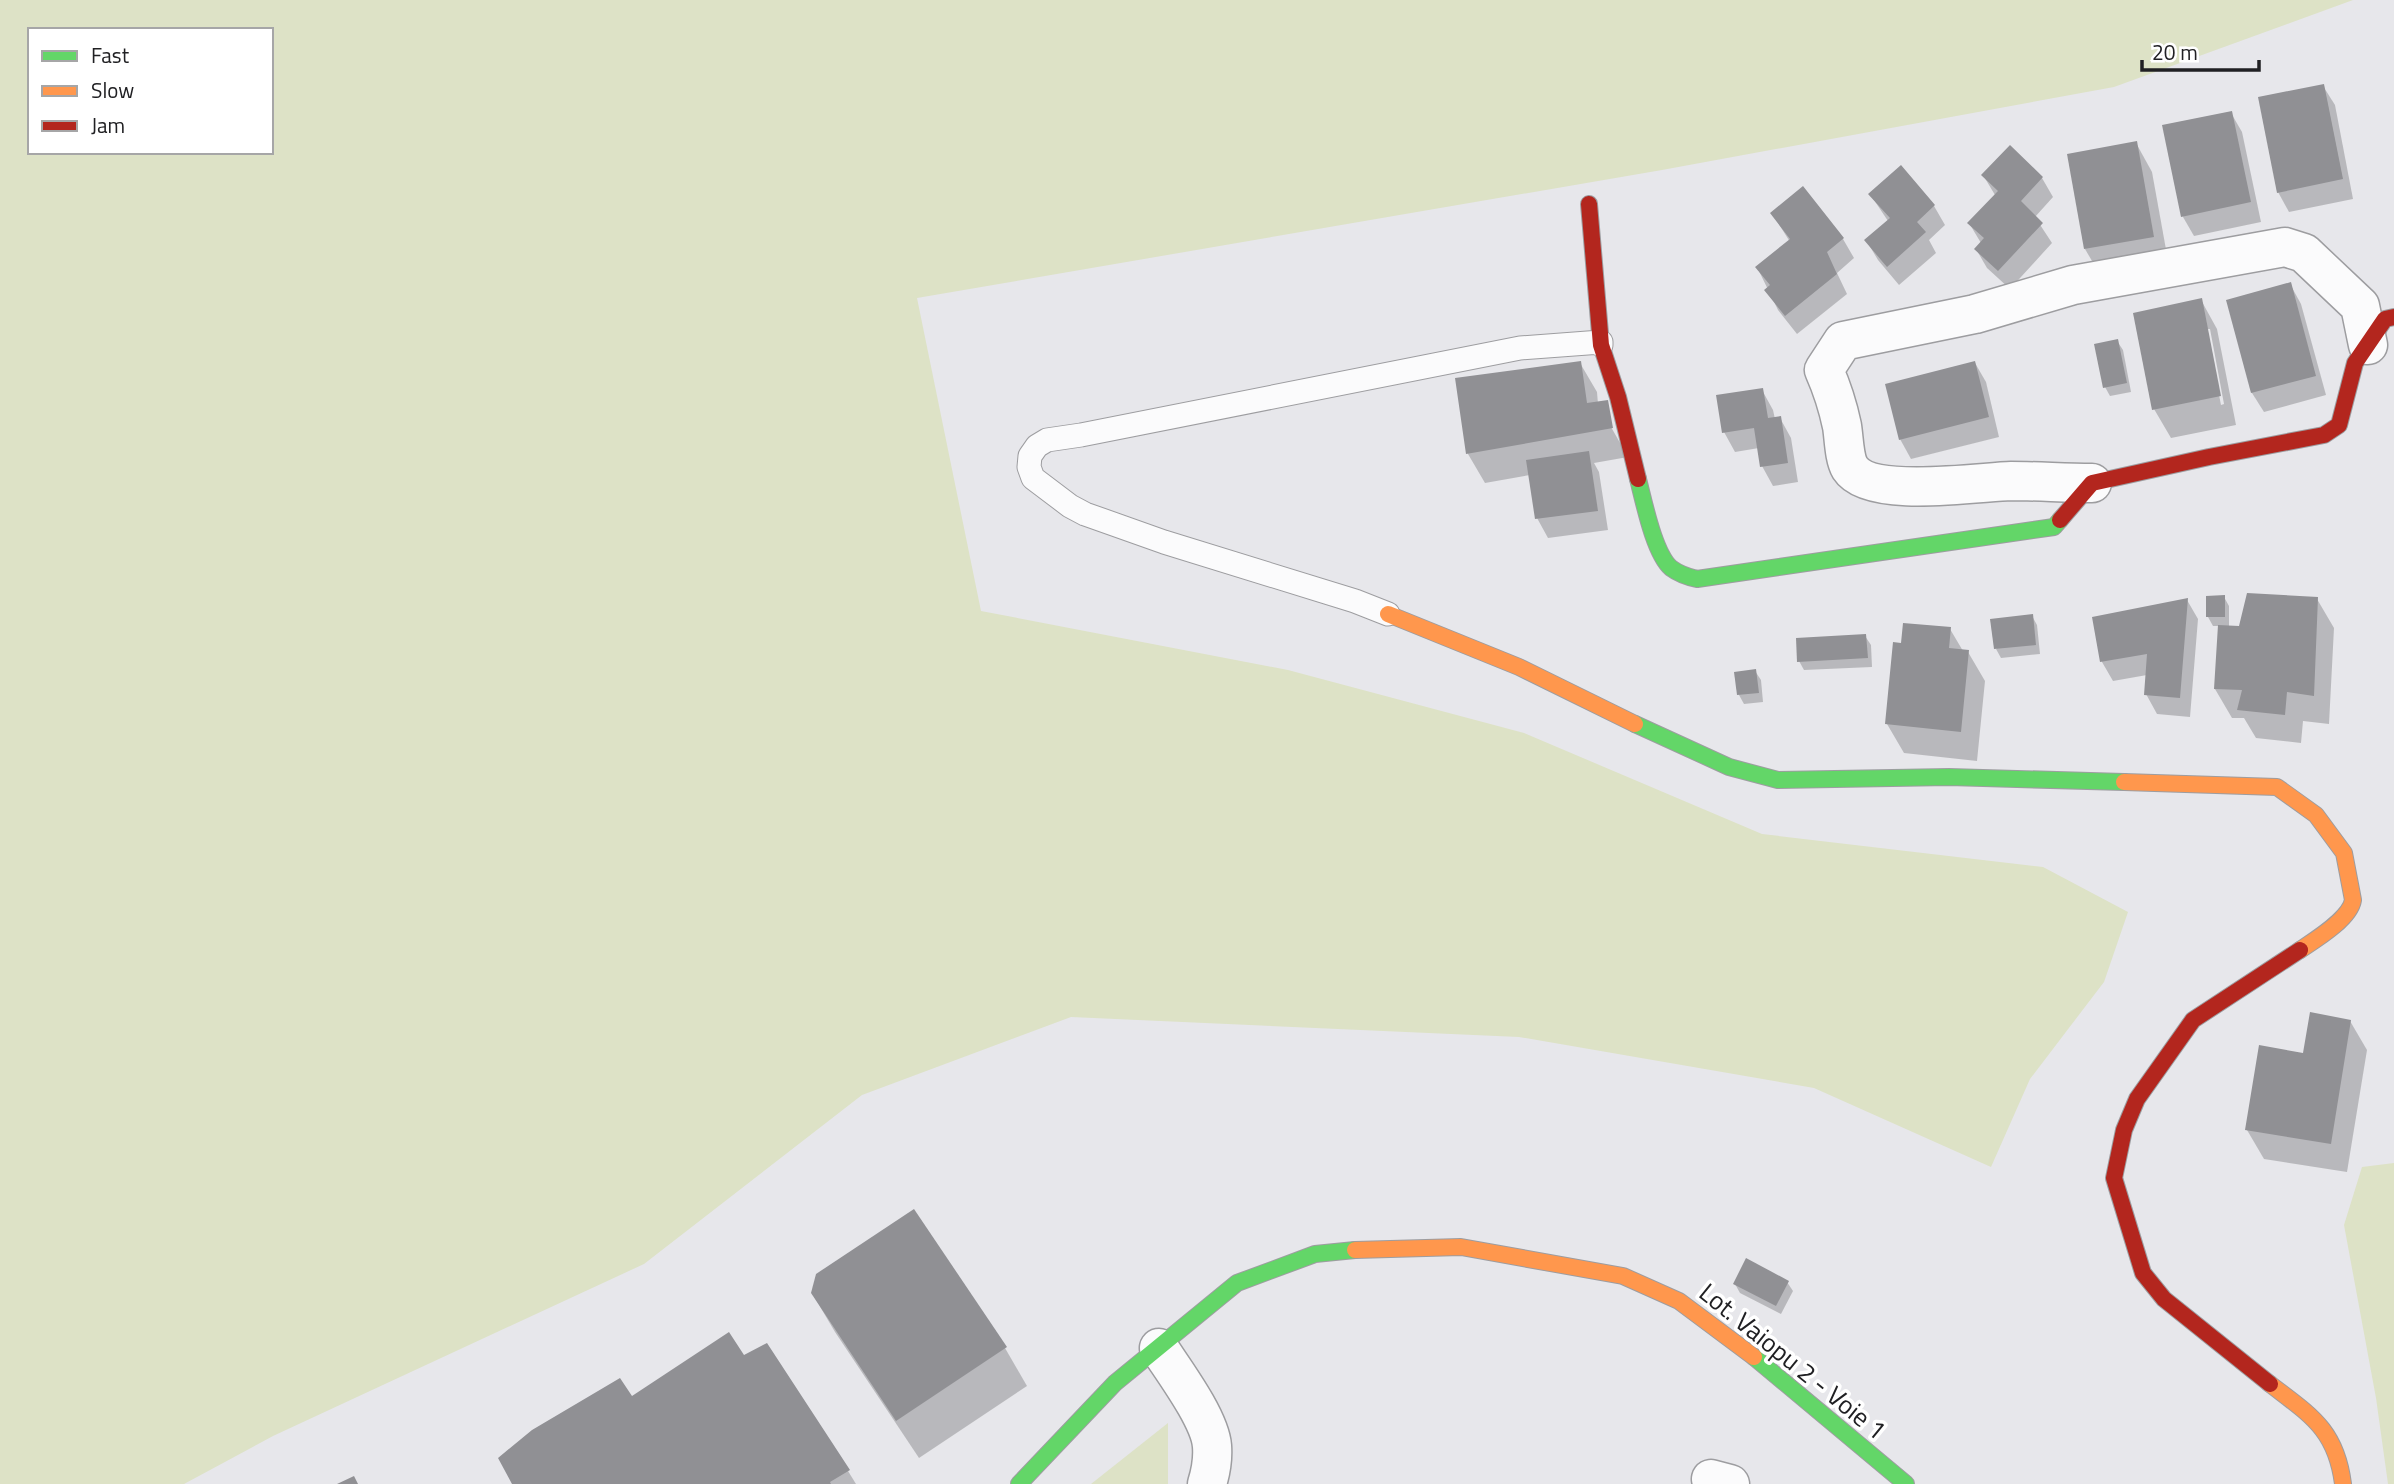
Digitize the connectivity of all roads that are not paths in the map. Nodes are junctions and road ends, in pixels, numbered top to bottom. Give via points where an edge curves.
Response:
1 (1589, 204) dead end
2 (2394, 317) edge
3 (1601, 345) junction
4 (2368, 345) junction
5 (2092, 484) junction
6 (1388, 614) joint
7 (1159, 1348) junction
8 (1019, 1484) edge
9 (1207, 1484) edge
10 (1906, 1484) edge
11 (2343, 1484) edge

1 - 3 street
2 - 4 street via 2385,319
3 - 5 street via 1661,554 1682,575 1698,579 2054,527
3 - 6 lane via 1520,348 1047,440 1030,456 1033,478 1085,514
4 - 5 street via 2355,363 2339,425 2325,435
4 - 5 street via 2360,306 2304,253 2285,247 2073,285 1975,314 1843,341 1824,370 1850,467 1860,477 1875,483 1942,487 2011,481
6 - 11 street via 1519,667 1681,747 1778,780 1949,777 2260,785 2277,787 2306,805 2344,853 2352,907 2325,934 2193,1020 2137,1099 2124,1130 2114,1178 2143,1273 2164,1299 2320,1423 2330,1436
7 - 8 street, Lot. Vaiopu 2 - Voie 1 via 1115,1383
7 - 9 street via 1193,1398 1212,1443
7 - 10 street, Lot. Vaiopu 2 - Voie 1 via 1237,1283 1315,1254 1461,1247 1539,1260 1623,1276 1679,1301 1737,1343

